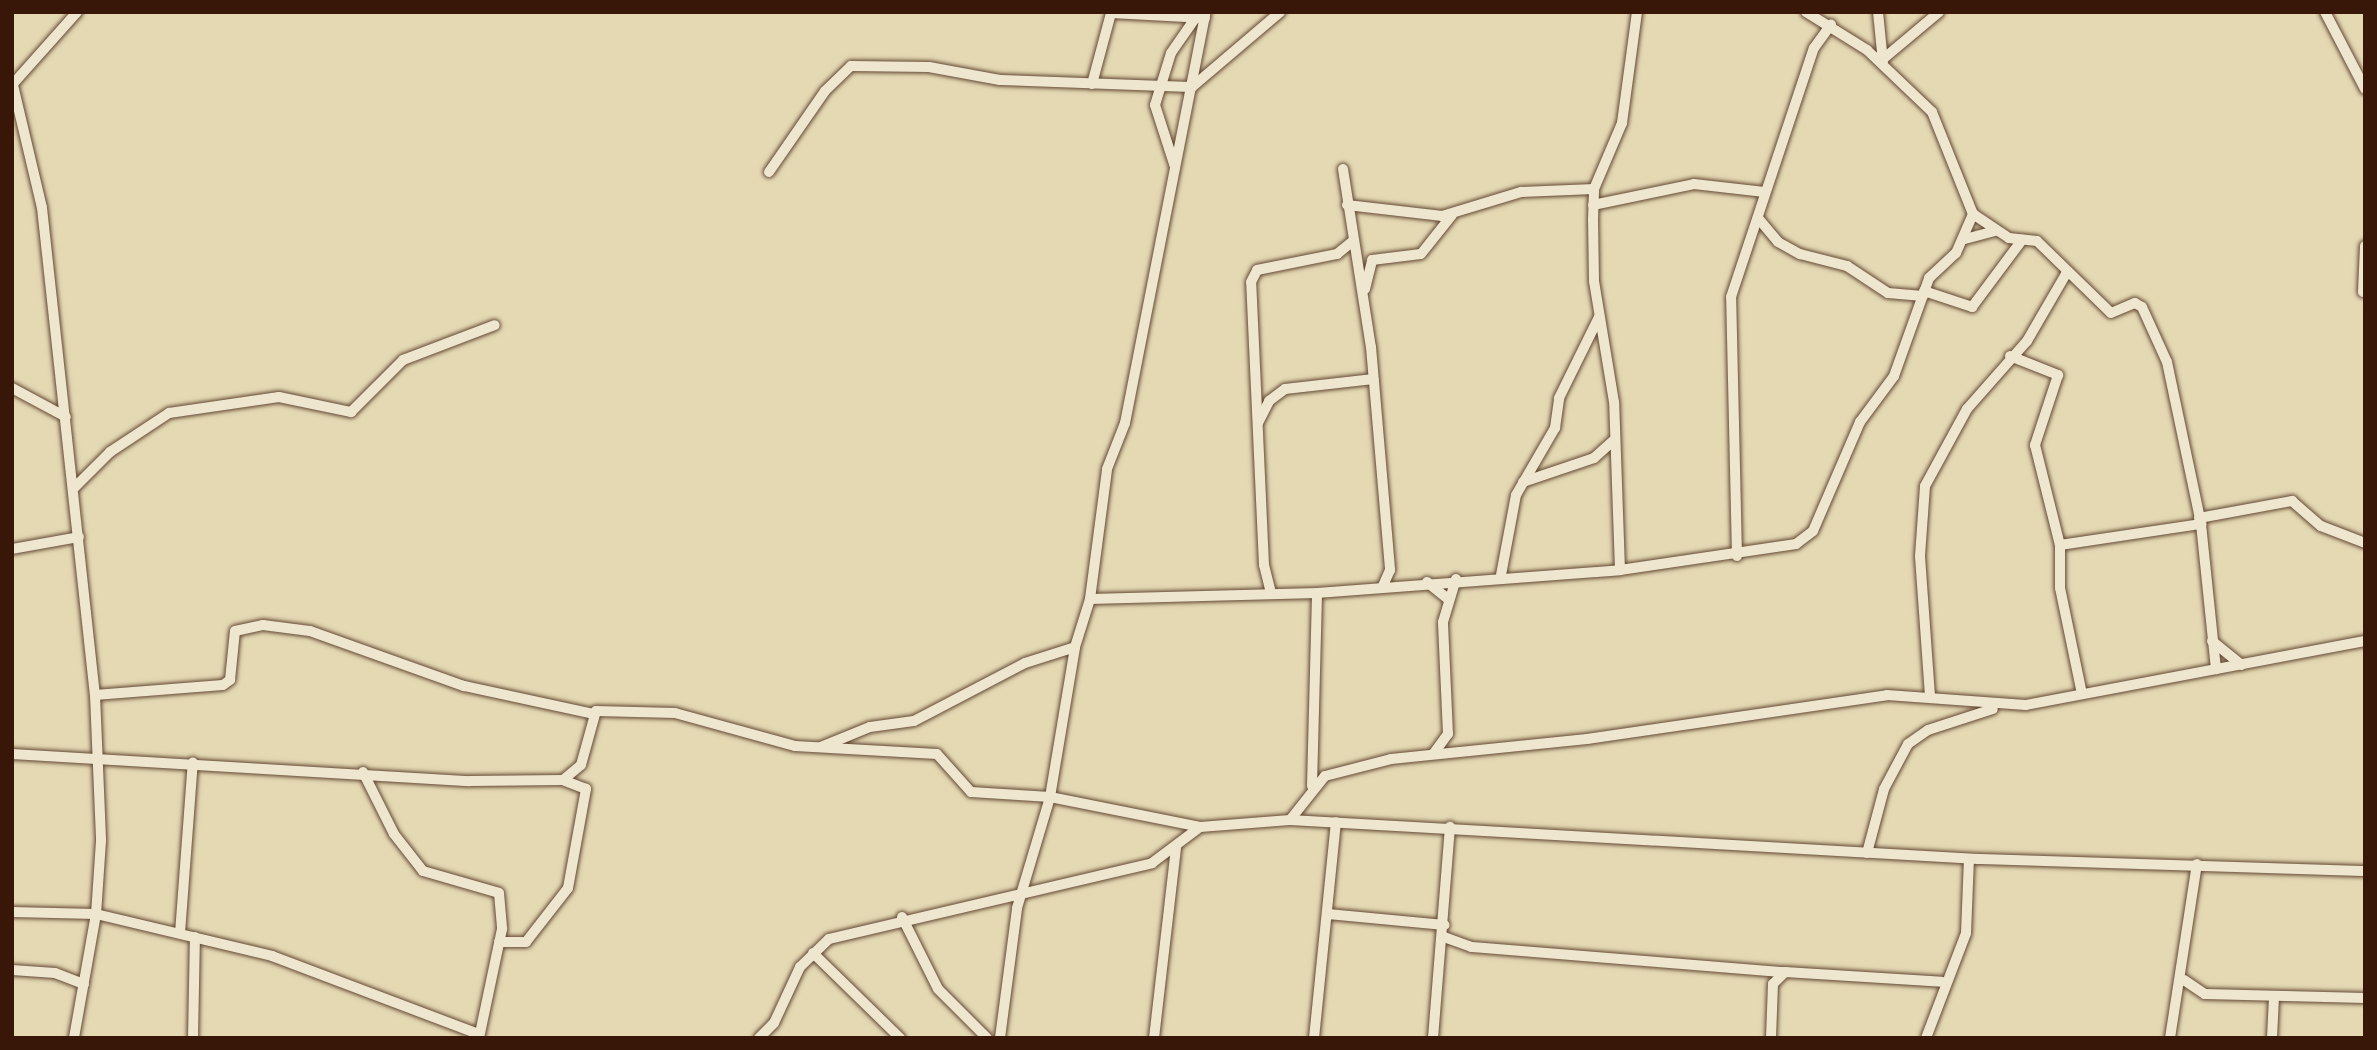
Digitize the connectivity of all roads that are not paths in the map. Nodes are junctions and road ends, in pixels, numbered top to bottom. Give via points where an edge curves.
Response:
1 (77, 12) edge
2 (1280, 12) edge
3 (1637, 12) edge
4 (1806, 12) edge
5 (1878, 12) edge
6 (1939, 12) edge
7 (2325, 12) edge
8 (1183, 14) edge
9 (1203, 16) edge
10 (1818, 18) junction
11 (1831, 25) junction
12 (1818, 39) junction
13 (1883, 62) junction
14 (13, 83) edge
15 (1092, 84) junction
16 (1192, 87) junction
17 (1159, 89) junction
18 (2365, 89) edge
19 (1343, 169) dead end
20 (1176, 170) junction
21 (769, 172) dead end
22 (1594, 189) junction
23 (1765, 192) junction
24 (1347, 205) junction
25 (1593, 205) junction
26 (1973, 214) junction
27 (1452, 215) junction
28 (1758, 218) junction
29 (1995, 231) junction
30 (1965, 239) junction
31 (1354, 240) junction
32 (2022, 240) junction
33 (2365, 246) edge
34 (2066, 274) junction
35 (2363, 292) edge
36 (1364, 294) junction
37 (1923, 294) junction
38 (1600, 314) junction
39 (495, 324) dead end
40 (2010, 356) junction
41 (1373, 379) junction
42 (12, 388) edge
43 (66, 417) junction
44 (1256, 428) junction
45 (1614, 440) junction
46 (1523, 482) junction
47 (74, 488) junction
48 (2200, 521) junction
49 (79, 537) junction
50 (2365, 543) edge
51 (2060, 545) junction
52 (12, 549) edge
53 (1737, 556) junction
54 (1390, 570) junction
55 (1620, 570) junction
56 (1501, 575) junction
57 (1455, 579) junction
58 (1427, 582) junction
59 (1402, 584) junction
60 (1383, 586) junction
61 (1271, 593) junction
62 (1317, 593) junction
63 (1090, 599) junction
64 (1448, 600) junction
65 (2212, 640) junction
66 (2365, 641) edge
67 (1075, 646) junction
68 (2242, 665) junction
69 (2216, 669) junction
70 (2082, 694) junction
71 (95, 695) junction
72 (1930, 696) junction
73 (1998, 707) junction
74 (593, 714) junction
75 (818, 748) junction
76 (1434, 753) junction
77 (12, 754) edge
78 (99, 758) junction
79 (193, 762) junction
80 (363, 772) junction
81 (563, 780) junction
82 (1312, 786) junction
83 (1050, 797) junction
84 (1290, 820) junction
85 (1336, 821) junction
86 (1200, 827) junction
87 (1450, 827) junction
88 (1176, 847) junction
89 (1867, 853) junction
90 (1969, 859) junction
91 (2197, 864) junction
92 (2365, 871) edge
93 (1022, 895) junction
94 (12, 912) edge
95 (96, 914) junction
96 (1328, 914) junction
97 (902, 917) junction
98 (1444, 925) junction
99 (180, 933) junction
100 (195, 937) junction
101 (1444, 937) junction
102 (499, 942) junction
103 (813, 953) junction
104 (12, 970) edge
105 (1785, 972) junction
106 (2184, 980) junction
107 (1942, 982) junction
108 (84, 984) junction
109 (2205, 994) junction
110 (2274, 997) junction
111 (2365, 998) edge
112 (2178, 1009) junction
113 (478, 1036) edge
114 (74, 1038) edge
115 (193, 1038) edge
116 (759, 1038) edge
117 (900, 1038) edge
118 (987, 1038) edge
119 (1000, 1038) edge
120 (1154, 1038) edge
121 (1314, 1038) edge
122 (1433, 1038) edge
123 (1771, 1038) edge
124 (1926, 1038) edge
125 (2170, 1038) edge
126 (2272, 1038) edge

1 - 14 street
2 - 16 street
3 - 22 street via 1619,140
4 - 10 street
5 - 13 street
6 - 13 street
7 - 18 street
8 - 9 street
8 - 15 street via 1111,13
9 - 16 street
9 - 17 street via 1171,52
10 - 11 street
10 - 12 street
11 - 12 street
11 - 13 street
12 - 23 street via 1778,171
13 - 26 street via 1932,112
14 - 43 street via 42,208
15 - 17 street
15 - 21 street via 851,66 825,90
16 - 17 street
16 - 20 street
17 - 20 street via 1155,113
19 - 24 street
20 - 63 street via 1125,423 1107,469
22 - 25 street
22 - 27 street via 1521,192
23 - 25 street via 1694,184
23 - 28 street
24 - 27 street
24 - 31 street
25 - 38 street
26 - 29 street
26 - 30 street
27 - 36 street via 1421,254 1372,260
28 - 37 street via 1778,242 1800,254 1847,266 1888,293
28 - 53 street via 1731,310 1740,461
29 - 30 street
29 - 32 street
30 - 37 street
31 - 36 street
31 - 44 street via 1337,254 1253,273 1248,300
32 - 34 street via 2041,244
32 - 37 street via 1972,307
33 - 35 street
34 - 40 street via 2054,303
34 - 48 street via 2111,313 2138,304 2153,324 2168,362
36 - 41 street
37 - 53 street via 1894,376 1860,422 1813,531 1796,544
38 - 45 street
38 - 46 street via 1559,398 1555,428
39 - 47 street via 403,360 351,412 279,397 169,414 110,452
40 - 51 street via 2058,374 2035,446
40 - 72 street via 1967,409 1923,494 1920,556
41 - 44 street via 1286,389 1269,401
41 - 54 street
42 - 43 street
43 - 47 street
44 - 61 street via 1264,565
45 - 46 street via 1594,458
45 - 55 street
46 - 56 street
47 - 49 street
48 - 50 street via 2292,501 2321,526
48 - 51 street
48 - 65 street
49 - 52 street
49 - 71 street
51 - 70 street via 2060,588
53 - 55 street
54 - 59 street
54 - 60 street
55 - 56 street
56 - 57 street
57 - 58 street
57 - 64 street
58 - 59 street
58 - 64 street
59 - 60 street
60 - 62 street
61 - 62 street
61 - 63 street
62 - 82 street
63 - 67 street
64 - 76 street via 1442,660 1448,734
65 - 68 street
65 - 69 street
66 - 68 street
67 - 75 street via 1025,663 914,722 870,727
67 - 83 street
68 - 69 street
69 - 70 street
70 - 73 street
71 - 74 street via 223,685 232,674 235,631 263,625 310,631 387,663 476,690
71 - 78 street
72 - 73 street
72 - 76 street via 1887,695 1587,739
73 - 89 street via 1928,730 1908,744 1884,789
74 - 75 street via 694,714 749,738
74 - 81 street via 581,765
75 - 83 street via 937,754 971,792
76 - 82 street via 1353,767
77 - 78 street
78 - 79 street
78 - 95 street
79 - 80 street
79 - 99 street
80 - 81 street via 469,781
80 - 102 street via 394,834 423,871 439,880 496,888
81 - 102 street via 586,789 568,888 526,942
82 - 84 street
83 - 86 street
83 - 93 street
84 - 85 street
84 - 86 street
85 - 87 street
85 - 96 street
86 - 88 street
87 - 89 street
87 - 98 street
88 - 93 street via 1152,863
88 - 120 street
89 - 90 street
90 - 91 street
90 - 107 street via 1966,933
91 - 92 street
91 - 106 street
93 - 97 street
93 - 119 street
94 - 95 street
95 - 99 street
95 - 108 street
96 - 98 street
96 - 121 street
97 - 103 street via 829,939
97 - 118 street via 938,989
98 - 101 street
99 - 100 street
100 - 113 street via 314,969
100 - 115 street
101 - 105 street via 1471,947
101 - 122 street
102 - 113 street
103 - 116 street via 793,977 774,1023
103 - 117 street
104 - 108 street via 55,973
105 - 107 street
105 - 123 street via 1773,984
106 - 109 street
106 - 112 street
107 - 124 street
108 - 114 street
109 - 110 street
109 - 112 street
110 - 111 street
110 - 126 street
112 - 125 street

